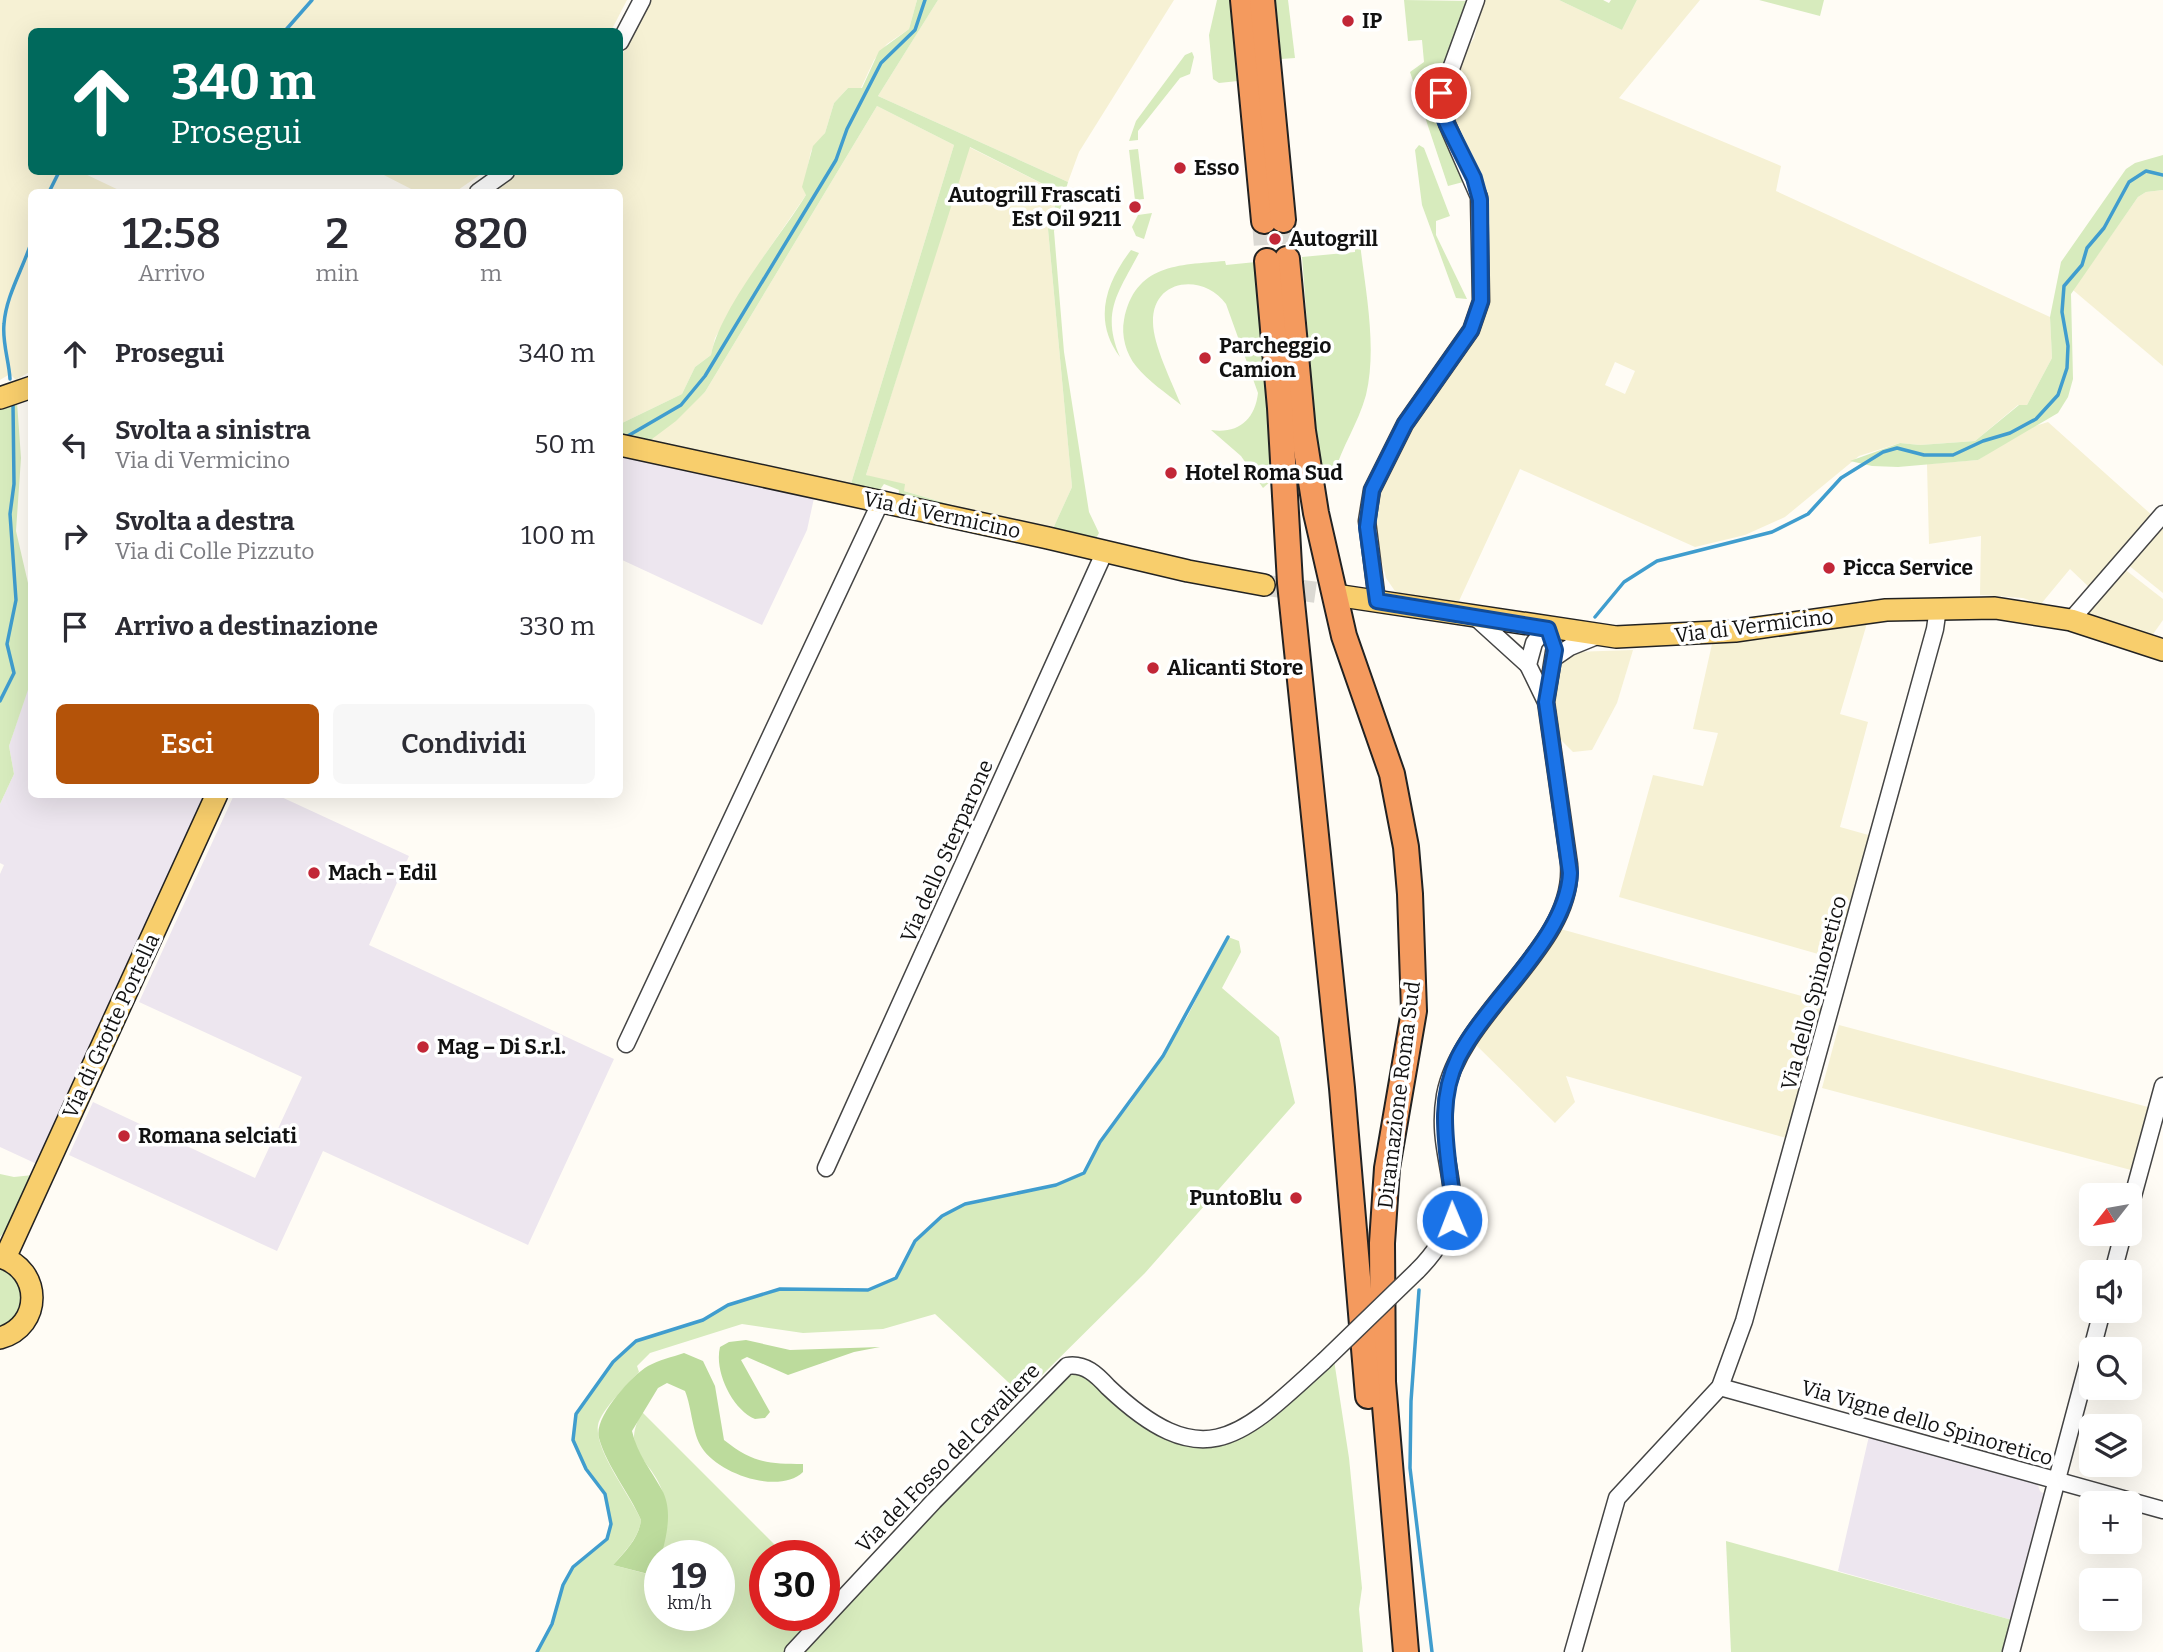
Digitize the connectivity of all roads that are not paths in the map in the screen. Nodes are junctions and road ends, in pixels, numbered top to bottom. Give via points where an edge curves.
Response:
1 (642, 0) edge
2 (1242, 0) edge
3 (1262, 0) edge
4 (1476, 0) edge
5 (623, 36) edge
6 (502, 175) edge
7 (482, 189) edge
8 (28, 388) edge
9 (0, 398) edge
10 (623, 446) edge
11 (881, 501) junction
12 (2163, 514) edge
13 (1105, 551) junction
14 (1264, 585) tunnel mouth
15 (1342, 596) tunnel mouth
16 (1377, 601) junction
17 (1938, 608) junction
18 (1472, 614) junction
19 (2071, 620) junction
20 (1546, 627) junction
21 (1597, 636) junction
22 (2163, 650) edge
23 (1554, 658) junction
24 (1528, 665) junction
25 (1546, 702) junction
26 (215, 798) edge
27 (626, 1044) dead end
28 (2163, 1086) edge
29 (826, 1168) dead end
30 (2137, 1183) edge
31 (2, 1257) edge
32 (0, 1338) edge
33 (1720, 1387) junction
34 (2079, 1400) edge
35 (2057, 1482) junction
36 (2163, 1510) edge
37 (793, 1652) edge
38 (1391, 1652) edge
39 (1406, 1652) edge
40 (1573, 1652) edge
41 (2011, 1652) edge

1 - 5 street
2 - 3 highway via 1274,220
4 - 16 street via 1440,101 1480,200 1481,301 1471,330 1405,424 1372,490 1367,527
6 - 7 street
8 - 9 main road
10 - 11 main road, Via di Vermicino
11 - 13 main road, Via di Vermicino
11 - 27 street
12 - 19 street
13 - 14 main road, Via di Vermicino
13 - 29 street, Via dello Sterparone
15 - 16 main road, Via di Vermicino
16 - 18 main road, Via di Vermicino
17 - 19 main road, Via di Vermicino via 2014,609
17 - 21 main road, Via di Vermicino via 1876,611 1694,635
17 - 33 street, Via dello Spinoretico via 1760,1269
18 - 20 main road, Via di Vermicino
18 - 24 street
19 - 22 main road, Via di Vermicino
20 - 21 main road, Via di Vermicino
20 - 23 street via 1554,640
20 - 24 street via 1534,643
21 - 23 street
23 - 25 street
24 - 25 street
25 - 37 street, Via del Fosso del Cavaliere, bridge via 1569,891 1558,919 1481,1022 1451,1075 1444,1110 1453,1215 1443,1240 1324,1361 1249,1427 1231,1435 1205,1438 1154,1426 1090,1371 1068,1366
26 - 31 main road, Via di Grotte Portella
28 - 30 street
31 - 32 main road via 27,1277 33,1300 20,1327
33 - 35 street, Via Vigne dello Spinoretico
33 - 40 street via 1617,1498
34 - 35 street
35 - 36 street, Via Vigne dello Spinoretico
35 - 41 street
38 - 39 highway, Diramazione Roma Sud via 1342,1088 1290,583 1277,260 1316,513 1343,636 1389,763 1410,894 1414,1012 1387,1168 1382,1243 1382,1382

